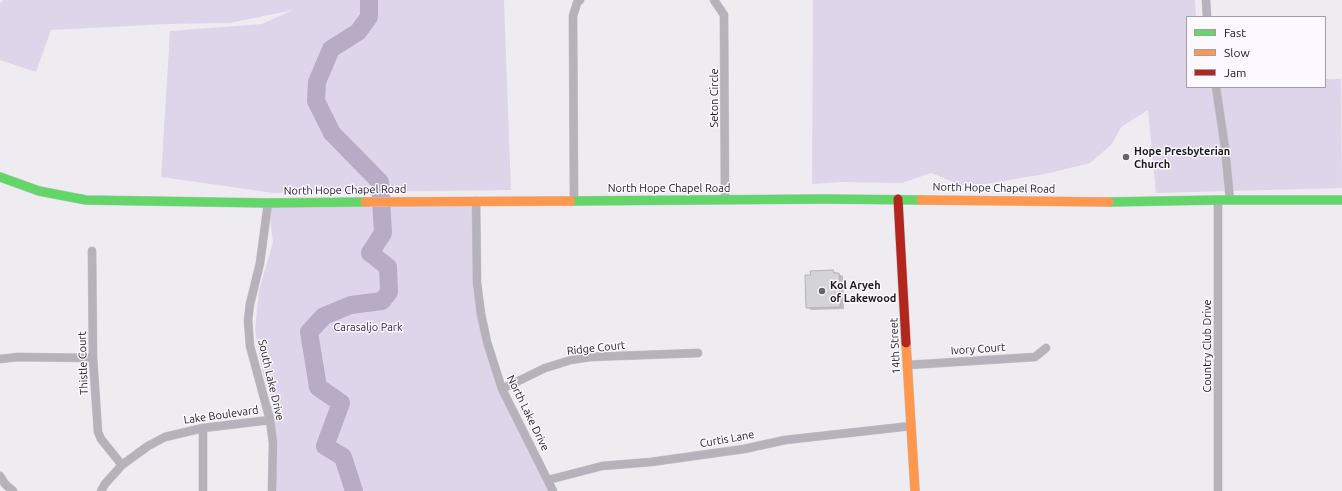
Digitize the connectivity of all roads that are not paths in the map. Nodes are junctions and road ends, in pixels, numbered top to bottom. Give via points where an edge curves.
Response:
1 (580, 0) edge
2 (714, 0) edge
3 (1206, 0) edge
4 (1207, 16) edge
5 (1216, 88) edge
6 (0, 177) edge
7 (898, 199) junction
8 (574, 200) junction
9 (725, 200) junction
10 (1218, 200) junction
11 (1230, 200) junction
12 (1342, 200) edge
13 (476, 201) junction
14 (268, 203) junction
15 (92, 251) dead end
16 (1046, 348) dead end
17 (698, 353) dead end
18 (93, 358) junction
19 (0, 359) edge
20 (908, 365) junction
21 (502, 388) junction
22 (270, 420) junction
23 (911, 426) junction
24 (203, 428) junction
25 (122, 466) junction
26 (0, 476) edge
27 (548, 480) junction
28 (13, 491) edge
29 (101, 491) edge
30 (203, 491) edge
31 (272, 491) edge
32 (553, 491) edge
33 (915, 491) edge
34 (1218, 491) edge

1 - 8 street via 573,16
2 - 9 street, Seton Circle via 724,15
3 - 4 street
5 - 11 street
6 - 14 main road, North Hope Chapel Road via 39,191 86,200
7 - 9 main road, North Hope Chapel Road
7 - 10 main road, North Hope Chapel Road via 1117,202
7 - 20 main road, 14th Street
8 - 9 main road, North Hope Chapel Road
8 - 13 main road, North Hope Chapel Road
10 - 11 main road, North Hope Chapel Road
10 - 34 street, Country Club Drive
11 - 12 main road, North Hope Chapel Road
13 - 14 main road, North Hope Chapel Road
13 - 21 street, North Lake Drive via 476,283 487,342
14 - 22 street, South Lake Drive via 260,262 248,320 250,346
15 - 18 street, Thistle Court
16 - 20 street, Ivory Court via 1035,357
17 - 21 street, Ridge Court via 571,360 545,368
18 - 19 street
18 - 25 street, Thistle Court via 98,432
20 - 23 main road, 14th Street
21 - 27 street, North Lake Drive
22 - 24 street, Lake Boulevard
22 - 31 street, South Lake Drive via 273,443
23 - 27 street, Curtis Lane via 785,440 744,449 651,462 602,466
23 - 33 main road, 14th Street
24 - 25 street, Lake Boulevard via 165,437 148,446
24 - 30 street
25 - 29 street, Lake Boulevard via 104,484
26 - 28 street
27 - 32 street, North Lake Drive

